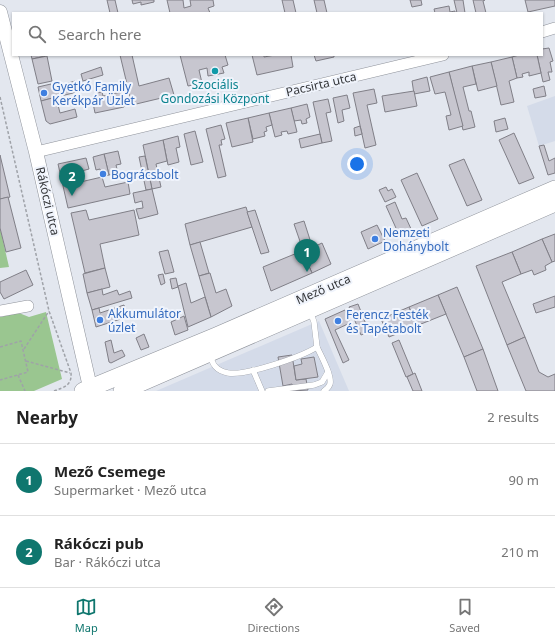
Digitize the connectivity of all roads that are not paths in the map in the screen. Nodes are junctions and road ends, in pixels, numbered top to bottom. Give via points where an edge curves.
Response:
1 (0, 12) edge
2 (555, 28) edge
3 (543, 32) edge
4 (439, 56) edge
5 (36, 152) junction
6 (555, 189) edge
7 (555, 203) edge
8 (304, 304) junction
9 (28, 306) dead end
10 (0, 311) edge
11 (216, 336) junction
12 (317, 347) junction
13 (210, 352) junction
14 (253, 370) junction
15 (328, 372) junction
16 (88, 390) edge
17 (122, 391) edge
18 (262, 391) edge
19 (268, 391) edge
20 (324, 391) edge

1 - 5 street, Rákóczi utca
2 - 3 street
4 - 5 street, Pacsirta utca
5 - 16 street, Rákóczi utca
6 - 8 main road, Mező utca
7 - 8 main road, Mező utca
8 - 11 main road, Mező utca
8 - 12 lane via 314,322
8 - 13 main road, Mező utca
9 - 10 street
11 - 13 lane
11 - 16 main road, Mező utca
12 - 14 lane via 293,359
12 - 15 lane
13 - 14 lane via 213,365 222,371 229,373
13 - 17 main road, Mező utca
14 - 18 lane
15 - 19 lane via 322,382 314,385
15 - 20 lane via 330,382

